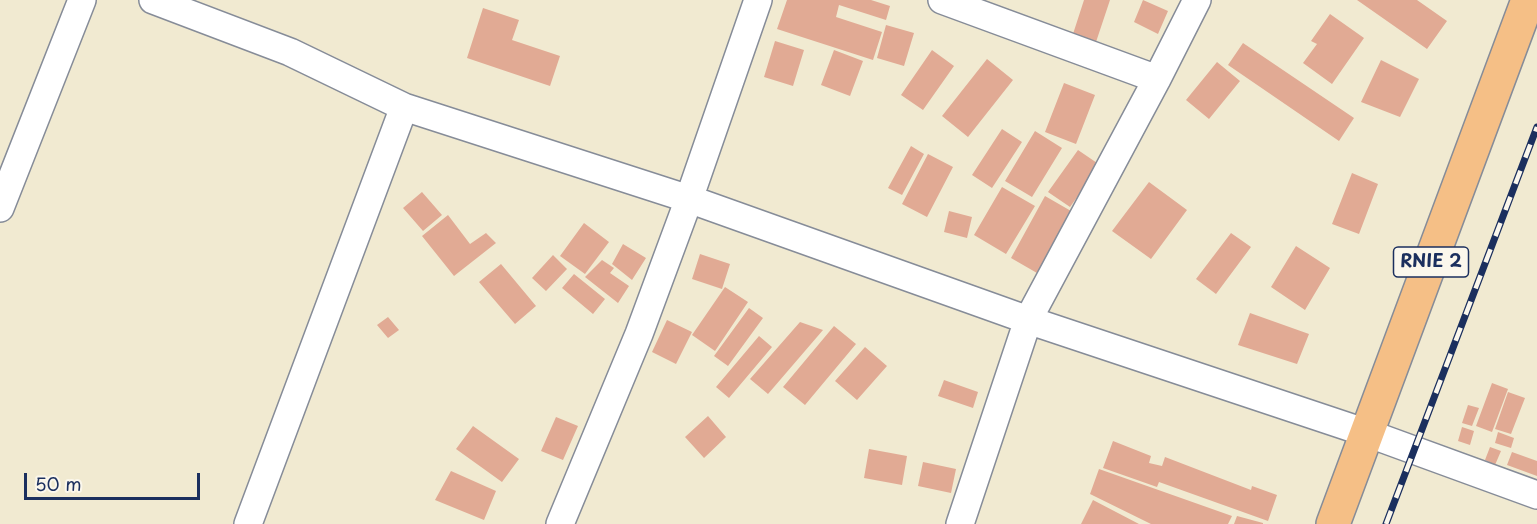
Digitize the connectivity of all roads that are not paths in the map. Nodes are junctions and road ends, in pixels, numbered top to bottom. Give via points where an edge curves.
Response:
1 (82, 0) edge
2 (153, 0) edge
3 (758, 0) edge
4 (942, 0) edge
5 (1197, 0) edge
6 (1528, 0) edge
7 (200, 8) edge
8 (1157, 79) junction
9 (404, 107) junction
10 (689, 200) junction
11 (0, 208) edge
12 (1028, 320) junction
13 (1367, 433) junction
14 (1537, 495) edge
15 (248, 524) edge
16 (560, 524) edge
17 (960, 524) edge
18 (1333, 524) edge

1 - 11 street
2 - 7 street
3 - 10 street
4 - 8 street
5 - 8 street
6 - 13 highway, RNIE 2
7 - 9 street
8 - 12 street
9 - 10 street
9 - 15 street
10 - 12 street
10 - 16 street via 639,334
12 - 13 street
12 - 17 street
13 - 14 street
13 - 18 highway, RNIE 2

